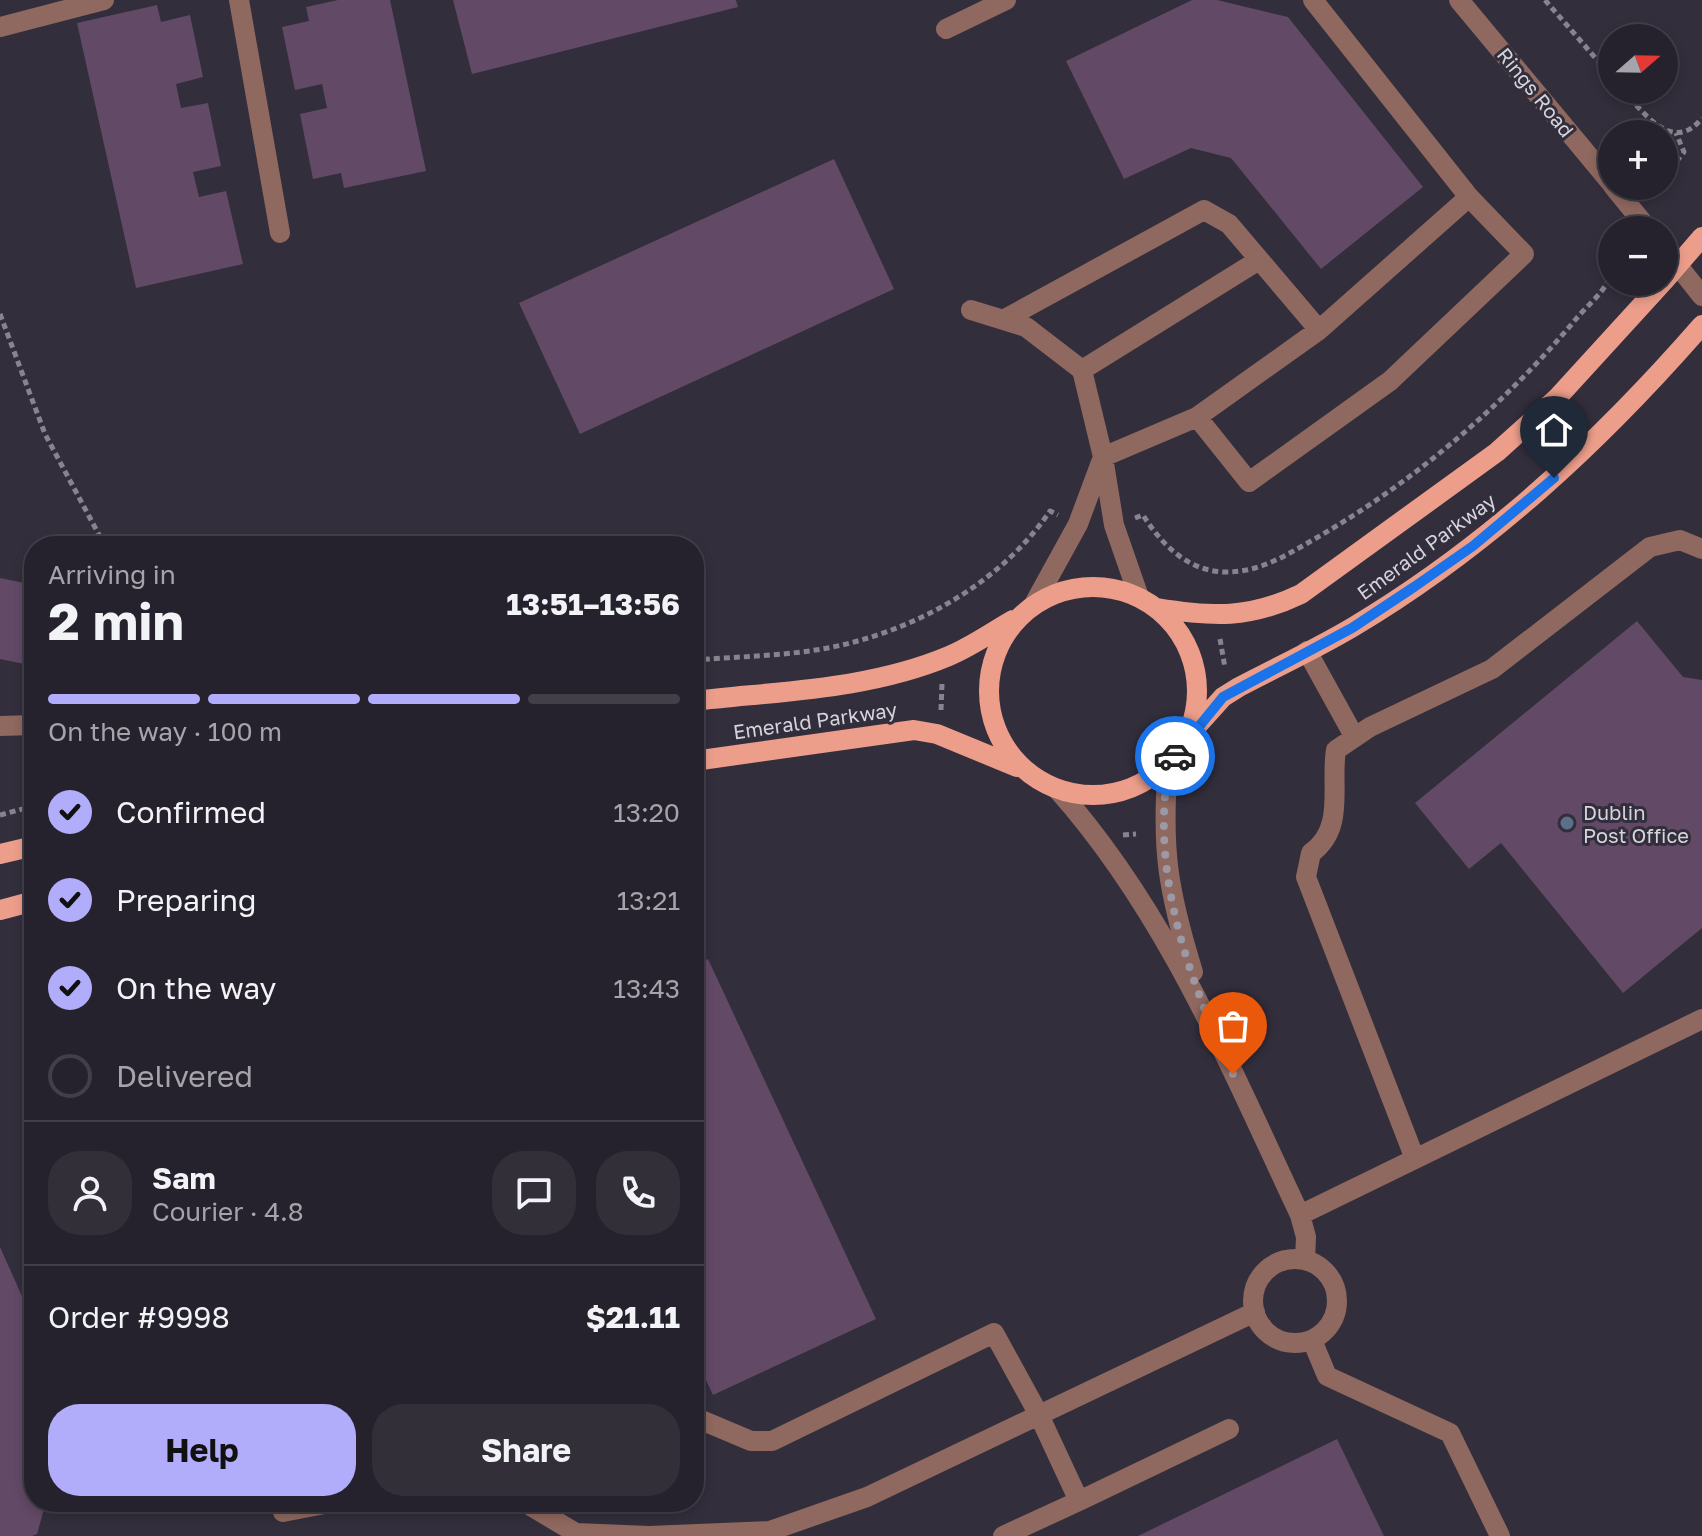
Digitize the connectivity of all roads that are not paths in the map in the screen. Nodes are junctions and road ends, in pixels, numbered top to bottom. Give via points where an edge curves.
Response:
1 (104, 0) edge
2 (239, 0) edge
3 (1006, 0) edge
4 (1313, 0) edge
5 (1459, 0) edge
6 (0, 27) edge
7 (946, 29) dead end
8 (1598, 167) edge
9 (1469, 197) junction
10 (1625, 200) edge
11 (1638, 216) edge
12 (280, 233) dead end
13 (1702, 237) edge
14 (1259, 260) junction
15 (1678, 265) edge
16 (1678, 282) edge
17 (1650, 296) edge
18 (1702, 296) edge
19 (971, 310) dead end
20 (1003, 320) junction
21 (1702, 325) edge
22 (1319, 330) junction
23 (1082, 370) junction
24 (1197, 417) junction
25 (1103, 457) junction
26 (1702, 549) edge
27 (1148, 602) junction
28 (1027, 610) junction
29 (1307, 651) junction
30 (704, 700) edge
31 (24, 725) edge
32 (0, 726) edge
33 (1354, 736) junction
34 (1187, 737) junction
35 (704, 760) edge
36 (1168, 764) junction
37 (1030, 774) junction
38 (1057, 789) junction
39 (24, 848) edge
40 (0, 854) edge
41 (24, 904) edge
42 (0, 910) edge
43 (1206, 1018) junction
44 (1702, 1019) edge
45 (1415, 1159) junction
46 (1300, 1215) junction
47 (1305, 1260) junction
48 (1255, 1312) junction
49 (1312, 1340) junction
50 (1039, 1415) junction
51 (704, 1421) edge
52 (1229, 1429) dead end
53 (1079, 1501) junction
54 (540, 1512) edge
55 (576, 1535) edge
56 (703, 1535) edge
57 (1003, 1536) edge
58 (1500, 1536) edge

1 - 6 street
2 - 12 street
3 - 7 street
4 - 9 street
5 - 8 street, Rings Road
9 - 22 street
9 - 24 street via 1524,254 1390,381 1249,482
10 - 11 street, Rings Road
13 - 15 main road, Emerald Parkway
14 - 20 street via 1229,224 1204,210
14 - 22 street
14 - 23 street
16 - 18 street
17 - 27 main road, Emerald Parkway via 1557,398 1497,452 1301,594 1268,610 1221,616
19 - 20 street
20 - 23 street via 1026,327
21 - 29 main road, Emerald Parkway via 1593,443 1534,496 1414,587
22 - 24 street
23 - 25 street
24 - 25 street
25 - 27 street via 1114,525
25 - 28 street via 1078,524
26 - 33 street via 1680,540 1650,547 1492,669
27 - 28 main road via 1119,589 1086,586 1054,593
27 - 34 main road via 1172,622 1192,657 1198,698
28 - 30 main road, Emerald Parkway via 952,655 892,676
28 - 37 main road via 1003,640 991,668 990,707 1004,745
29 - 33 street
29 - 34 main road, Emerald Parkway via 1223,697
31 - 32 street
33 - 45 street via 1336,750 1335,814 1311,853 1306,877
34 - 36 main road
35 - 37 main road, Emerald Parkway via 914,730 1003,759
36 - 38 main road via 1144,783 1116,793 1086,795
36 - 43 street via 1163,837 1170,898
37 - 38 main road
38 - 43 street via 1129,881
39 - 40 main road
41 - 42 main road
43 - 46 street
44 - 45 street
45 - 46 street
46 - 47 street
47 - 48 street via 1291,1259 1265,1271 1253,1297
47 - 49 street via 1326,1272 1337,1294 1333,1320
48 - 49 street via 1270,1335 1298,1343
48 - 50 street
49 - 58 street via 1327,1376 1450,1433
50 - 51 street via 994,1333 772,1441 751,1441
50 - 53 street
50 - 56 street via 867,1497 770,1531
52 - 53 street
53 - 57 street
54 - 55 street
55 - 56 street

